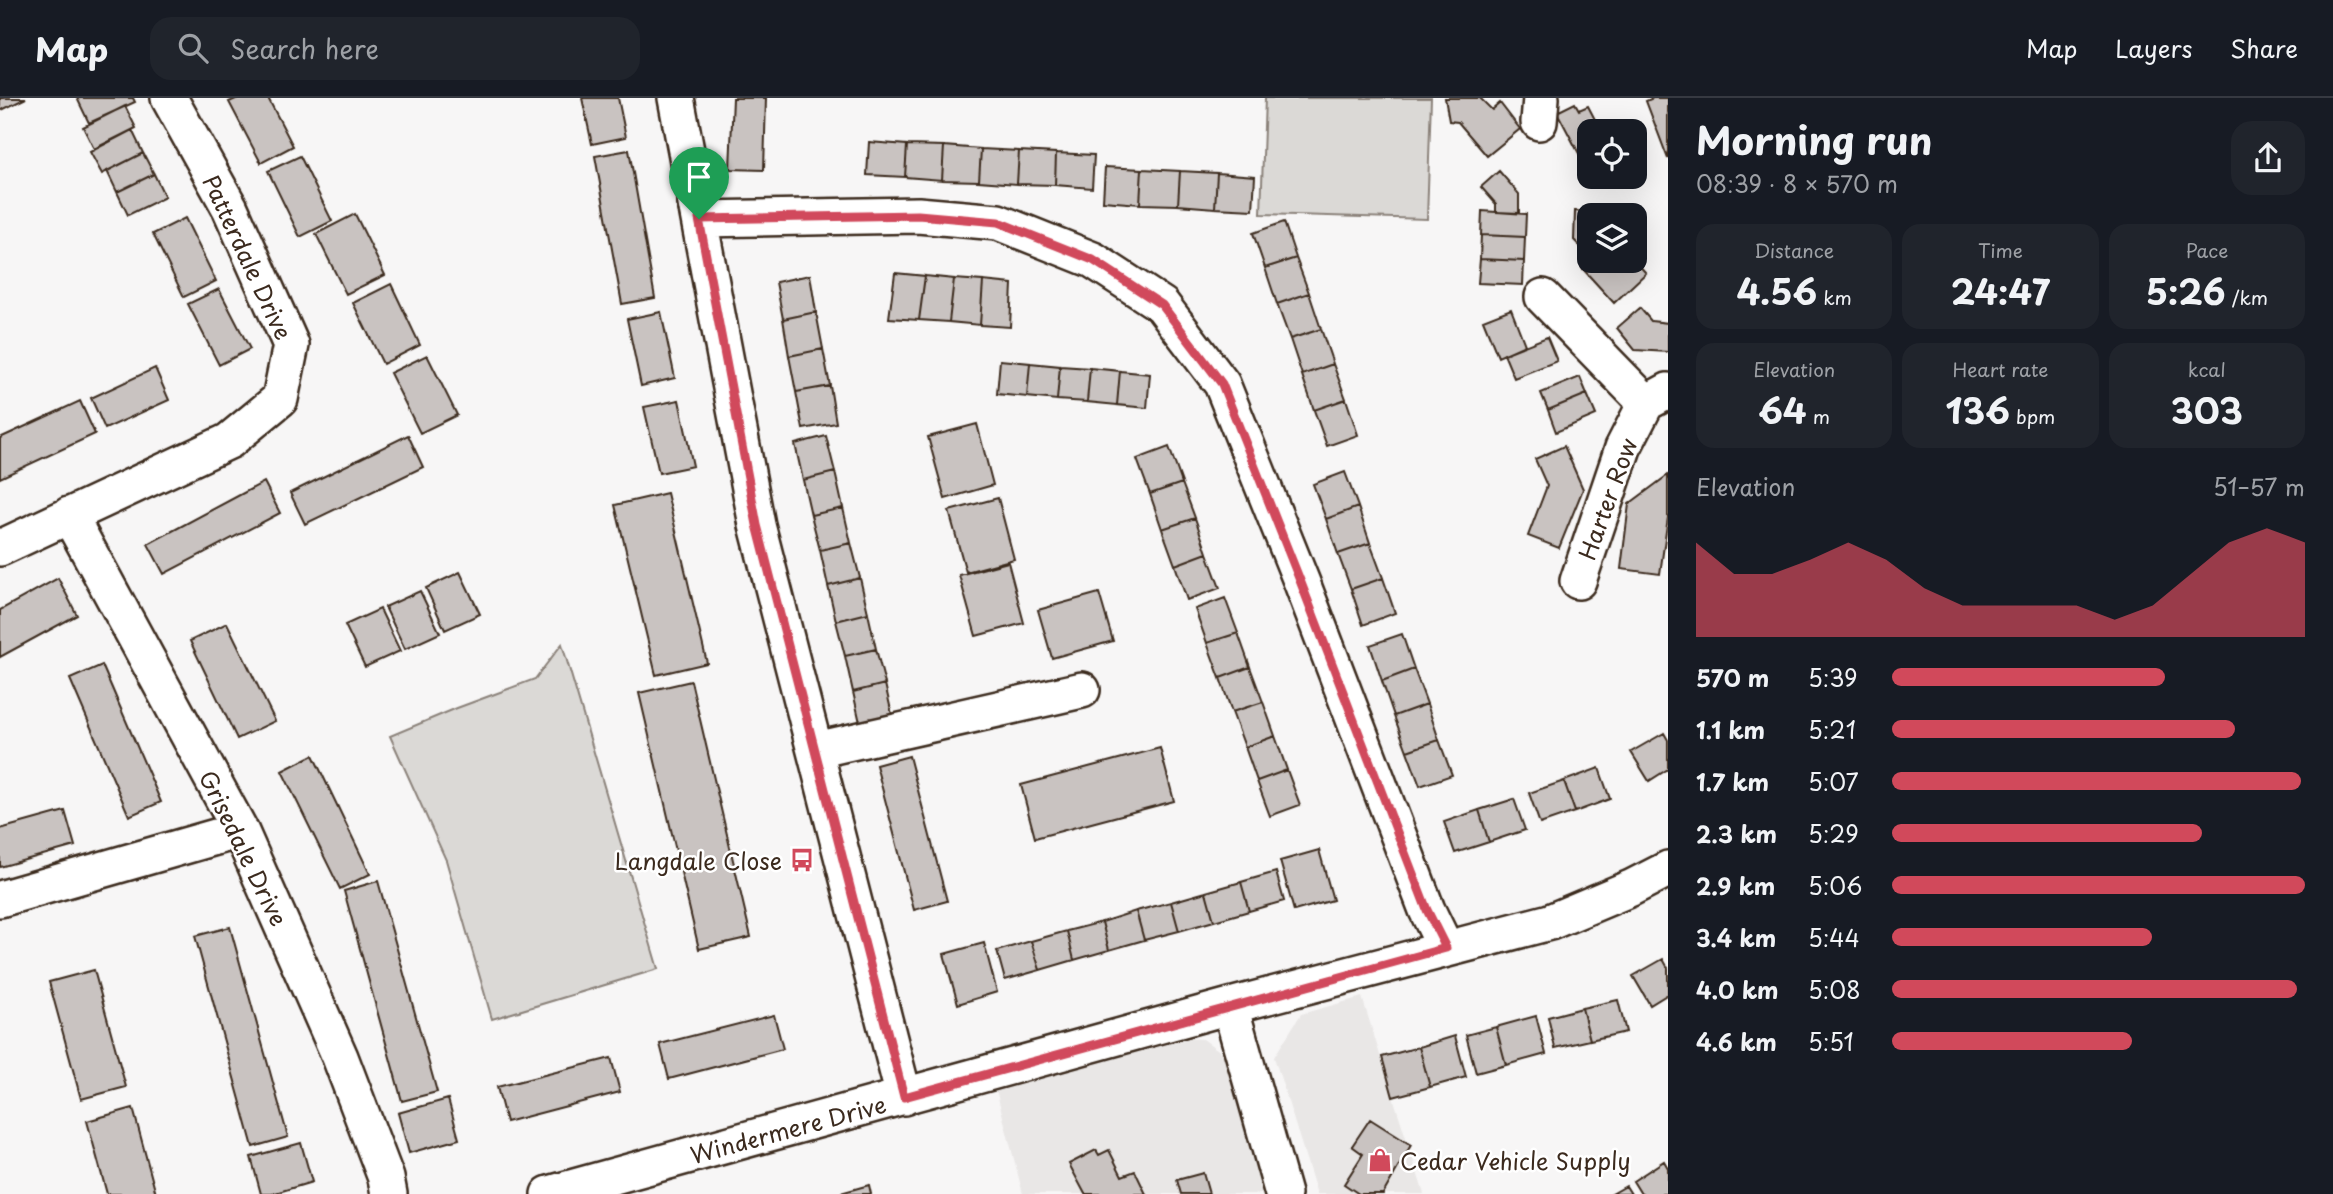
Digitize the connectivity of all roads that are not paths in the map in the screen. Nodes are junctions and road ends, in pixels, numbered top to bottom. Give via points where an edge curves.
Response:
1 (676, 98) edge
2 (176, 101) edge
3 (699, 219) junction
4 (1543, 297) dead end
5 (1657, 397) edge
6 (69, 515) junction
7 (0, 548) edge
8 (1578, 581) dead end
9 (1082, 690) dead end
10 (816, 751) junction
11 (240, 830) junction
12 (1668, 869) edge
13 (0, 899) edge
14 (1446, 948) junction
15 (1230, 1006) junction
16 (904, 1097) junction
17 (620, 1185) edge
18 (389, 1194) edge
19 (550, 1194) edge
20 (1283, 1194) edge

1 - 3 street
2 - 6 street, Patterdale Drive via 291,345 280,399 229,441
3 - 10 street via 757,525
3 - 14 street via 918,215 998,222 1093,260 1162,305 1222,384 1427,910
4 - 5 street via 1589,346
5 - 8 street, Harter Row via 1623,448
6 - 7 street, Patterdale Drive
6 - 11 street, Grisedale Drive
9 - 10 street
10 - 16 street
11 - 13 street
11 - 18 street, Grisedale Drive via 340,1057
12 - 14 street, Windermere Drive via 1550,922
14 - 15 street, Windermere Drive
15 - 16 street, Windermere Drive
15 - 20 street
16 - 17 street, Windermere Drive
17 - 19 street, Windermere Drive

